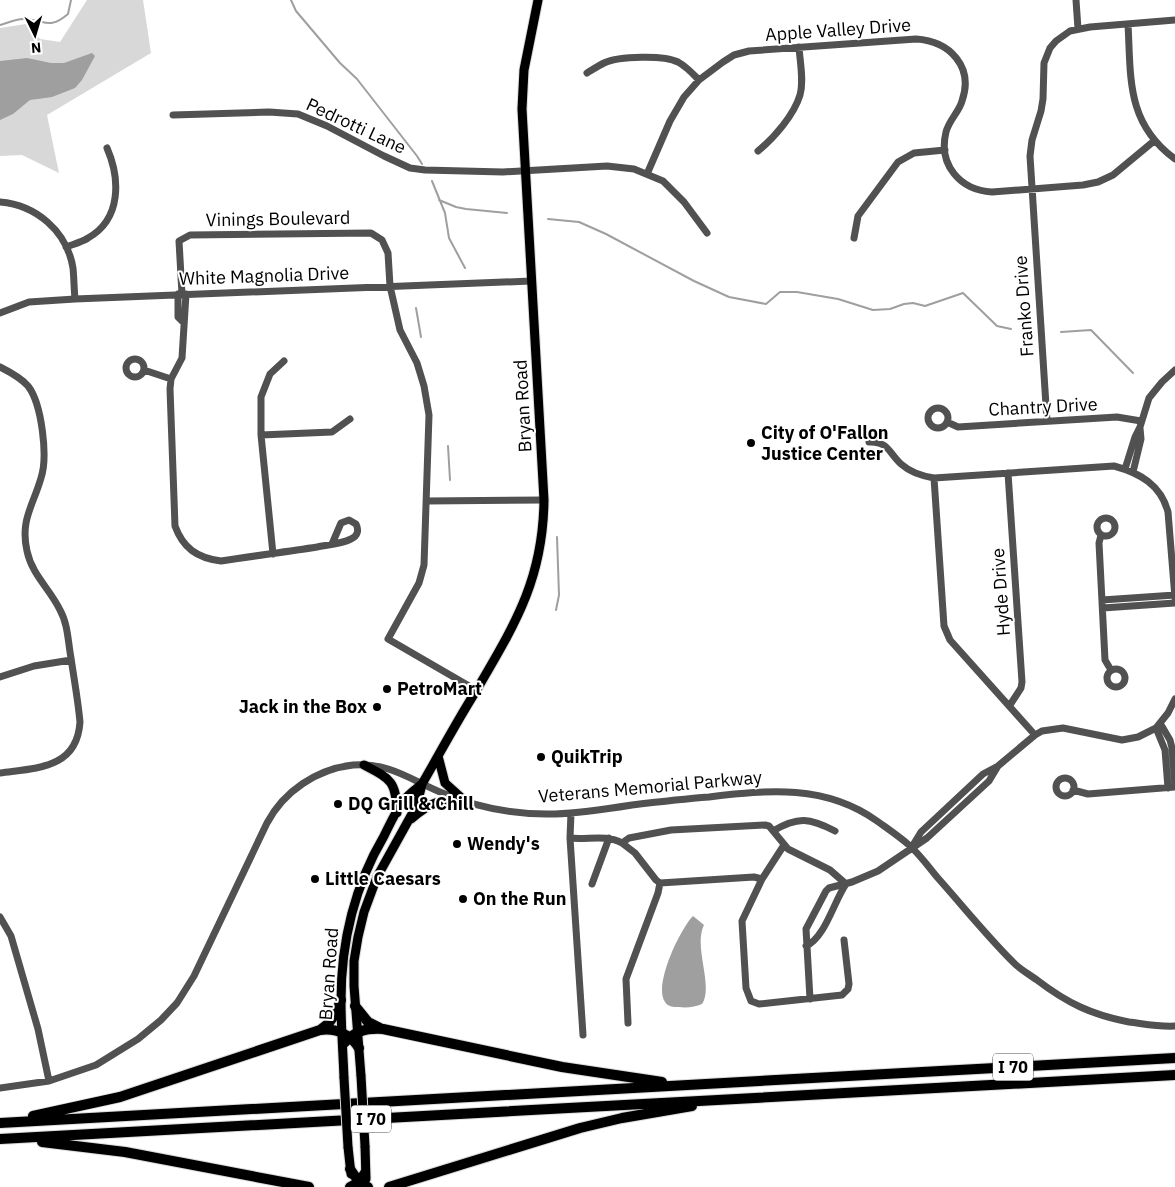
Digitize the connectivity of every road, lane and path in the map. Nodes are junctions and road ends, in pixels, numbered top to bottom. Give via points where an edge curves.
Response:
1 (538, 0) edge
2 (1076, 0) edge
3 (1175, 20) edge
4 (1128, 24) junction
5 (1078, 29) junction
6 (799, 48) junction
7 (587, 73) dead end
8 (699, 80) junction
9 (173, 115) dead end
10 (1154, 141) junction
11 (106, 148) dead end
12 (945, 150) junction
13 (758, 151) dead end
14 (1175, 159) edge
15 (525, 171) junction
16 (647, 174) junction
17 (1032, 188) junction
18 (0, 202) edge
19 (707, 233) dead end
20 (854, 238) dead end
21 (66, 247) junction
22 (532, 281) junction
23 (390, 286) junction
24 (182, 294) junction
25 (75, 299) junction
26 (0, 313) edge
27 (284, 361) dead end
28 (0, 367) edge
29 (144, 370) dead end
30 (1175, 370) edge
31 (172, 379) junction
32 (350, 419) dead end
33 (1047, 421) junction
34 (947, 422) dead end
35 (1140, 424) junction
36 (261, 435) junction
37 (869, 442) dead end
38 (1125, 469) junction
39 (1133, 472) junction
40 (1008, 473) junction
41 (934, 478) junction
42 (544, 500) junction
43 (427, 501) junction
44 (1101, 535) dead end
45 (332, 544) dead end
46 (273, 554) junction
47 (1175, 596) edge
48 (1102, 600) junction
49 (1175, 603) edge
50 (1103, 608) junction
51 (71, 660) junction
52 (1111, 670) dead end
53 (0, 677) edge
54 (476, 690) junction
55 (1175, 699) edge
56 (1010, 705) junction
57 (1158, 725) junction
58 (1035, 735) junction
59 (438, 756) junction
60 (364, 765) junction
61 (0, 774) edge
62 (422, 784) junction
63 (1171, 788) edge
64 (1073, 790) dead end
65 (465, 801) junction
66 (397, 813) junction
67 (571, 813) junction
68 (406, 824) junction
69 (773, 831) junction
70 (835, 831) dead end
71 (570, 838) junction
72 (609, 838) junction
73 (622, 843) junction
74 (784, 845) junction
75 (912, 847) junction
76 (762, 879) junction
77 (660, 882) junction
78 (592, 884) dead end
79 (846, 884) junction
80 (0, 917) edge
81 (844, 940) dead end
82 (806, 946) junction
83 (810, 999) junction
84 (341, 1000) junction
85 (356, 1006) junction
86 (628, 1023) dead end
87 (1175, 1026) edge
88 (383, 1029) junction
89 (320, 1030) junction
90 (583, 1035) dead end
91 (348, 1036) junction
92 (359, 1048) joint
93 (1175, 1058) edge
94 (1175, 1075) edge
95 (49, 1081) junction
96 (682, 1086) junction
97 (0, 1088) edge
98 (741, 1098) junction
99 (4, 1123) edge
100 (0, 1139) edge
101 (350, 1169) joint
102 (360, 1184) edge
103 (309, 1187) edge
104 (389, 1187) edge

1 - 15 main road, Bryan Road via 522,90
2 - 5 street
3 - 4 street
4 - 5 street
4 - 10 street via 1134,98 1142,124
5 - 17 street, Franko Drive via 1056,41 1044,63 1044,94 1030,148
6 - 8 street, Apple Valley Drive via 734,55
6 - 12 street, Apple Valley Drive via 916,39 940,44 956,57 965,80 962,104 948,127
6 - 13 street via 800,94 772,139
7 - 8 street via 616,60 666,58 686,67
8 - 16 street, Apple Valley Drive via 677,108
9 - 15 street, Pedrotti Lane via 298,114 410,168
10 - 14 street
10 - 17 street via 1113,175 1098,182
11 - 21 street via 114,164 115,205 106,223 89,238
12 - 17 street via 952,171 969,186 992,192
12 - 20 street via 914,153 898,162 858,216
15 - 16 street, Pedrotti Lane via 607,166
15 - 22 main road, Bryan Road
16 - 19 street, Pedrotti Lane via 663,180
17 - 33 street, Franko Drive
18 - 21 street via 20,205 40,215 55,228
21 - 25 street via 73,266
22 - 23 street, White Magnolia Drive
22 - 42 main road, Bryan Road
23 - 24 street, White Magnolia Drive
23 - 24 street, Vinings Boulevard via 388,253 382,240 371,233 190,235 180,241
23 - 43 street via 400,330 424,386 429,416
24 - 25 street, White Magnolia Drive
24 - 31 street via 178,317 184,323 182,358
25 - 26 street, White Magnolia Drive via 29,302
27 - 36 street via 270,374 261,397
28 - 51 street via 28,386 37,404 43,467 42,478 26,518 26,549 33,570 61,610
29 - 31 street
30 - 35 street via 1149,398
31 - 46 street via 175,526 180,540 190,550 211,560
32 - 36 street via 332,432
33 - 34 street, Chantry Drive via 958,427
33 - 35 street, Chantry Drive via 1117,417
35 - 38 street
35 - 39 street via 1141,439
36 - 46 street
37 - 41 street via 884,445 909,470
38 - 39 street
38 - 40 street via 1114,466
39 - 47 street via 1157,488 1166,502
40 - 41 street
40 - 56 street, Hyde Drive via 1022,682
41 - 56 street via 944,626 950,640
42 - 43 street
42 - 54 main road, Bryan Road via 539,553 527,598
43 - 54 street via 422,574 388,639
44 - 48 street
45 - 46 street
47 - 48 street
48 - 50 street
49 - 50 street
50 - 52 street via 1105,660
51 - 53 street via 34,666
51 - 61 street via 80,722 73,747 58,762 48,766
54 - 59 main road, Bryan Road
55 - 57 street
56 - 58 street
57 - 58 street via 1138,737 1122,740 1063,728
57 - 63 street
58 - 75 street via 998,766 989,780 927,838
59 - 62 main road, Bryan Road
59 - 65 main road via 445,783
60 - 62 street, Veterans Memorial Parkway via 392,769
60 - 66 main road via 390,781 396,796
60 - 95 street, Veterans Memorial Parkway via 341,767 318,775 296,788 278,806 194,976 161,1020 110,1058
62 - 65 street, Veterans Memorial Parkway
62 - 66 main road, Bryan Road via 405,799
62 - 68 main road, Bryan Road via 417,805
63 - 64 street via 1088,794
65 - 67 street, Veterans Memorial Parkway via 520,812
65 - 68 main road via 449,800 427,805
66 - 84 main road, Bryan Road via 372,856 354,902 342,964
67 - 71 street
67 - 75 street, Veterans Memorial Parkway via 744,793 796,792 852,806 874,818
68 - 85 main road, Bryan Road via 377,877 360,924 354,962
69 - 70 street via 789,823 811,820
69 - 73 street via 761,824 671,830 629,838
69 - 74 street
71 - 72 street
71 - 90 street
72 - 73 street
72 - 78 street
73 - 77 street
74 - 76 street
74 - 79 street via 830,870
75 - 79 street via 878,871
75 - 87 street, Veterans Memorial Parkway via 1013,963 1057,995 1079,1008 1114,1019 1161,1027
76 - 77 street
76 - 83 street via 742,921 747,994 751,1001 759,1004
77 - 86 street via 626,979
79 - 82 street via 816,941
79 - 82 street via 826,891 806,928
80 - 95 street via 13,944 38,1029
81 - 83 street via 848,989 842,995
82 - 83 street
84 - 89 highway via 332,1020
84 - 91 main road, Bryan Road
85 - 88 highway via 368,1022
85 - 91 main road, Bryan Road
88 - 91 highway
88 - 96 highway via 562,1066
89 - 91 highway via 334,1030
89 - 99 highway via 120,1096
91 - 92 highway
91 - 101 main road, Bryan Road, bridge via 344,1078
92 - 102 main road, bridge via 365,1146
93 - 96 highway, I 70
94 - 98 highway, I 70
95 - 97 street, Veterans Memorial Parkway
96 - 99 highway, I 70
98 - 100 highway, I 70
98 - 104 highway via 588,1126
100 - 103 highway via 125,1152
101 - 102 highway

